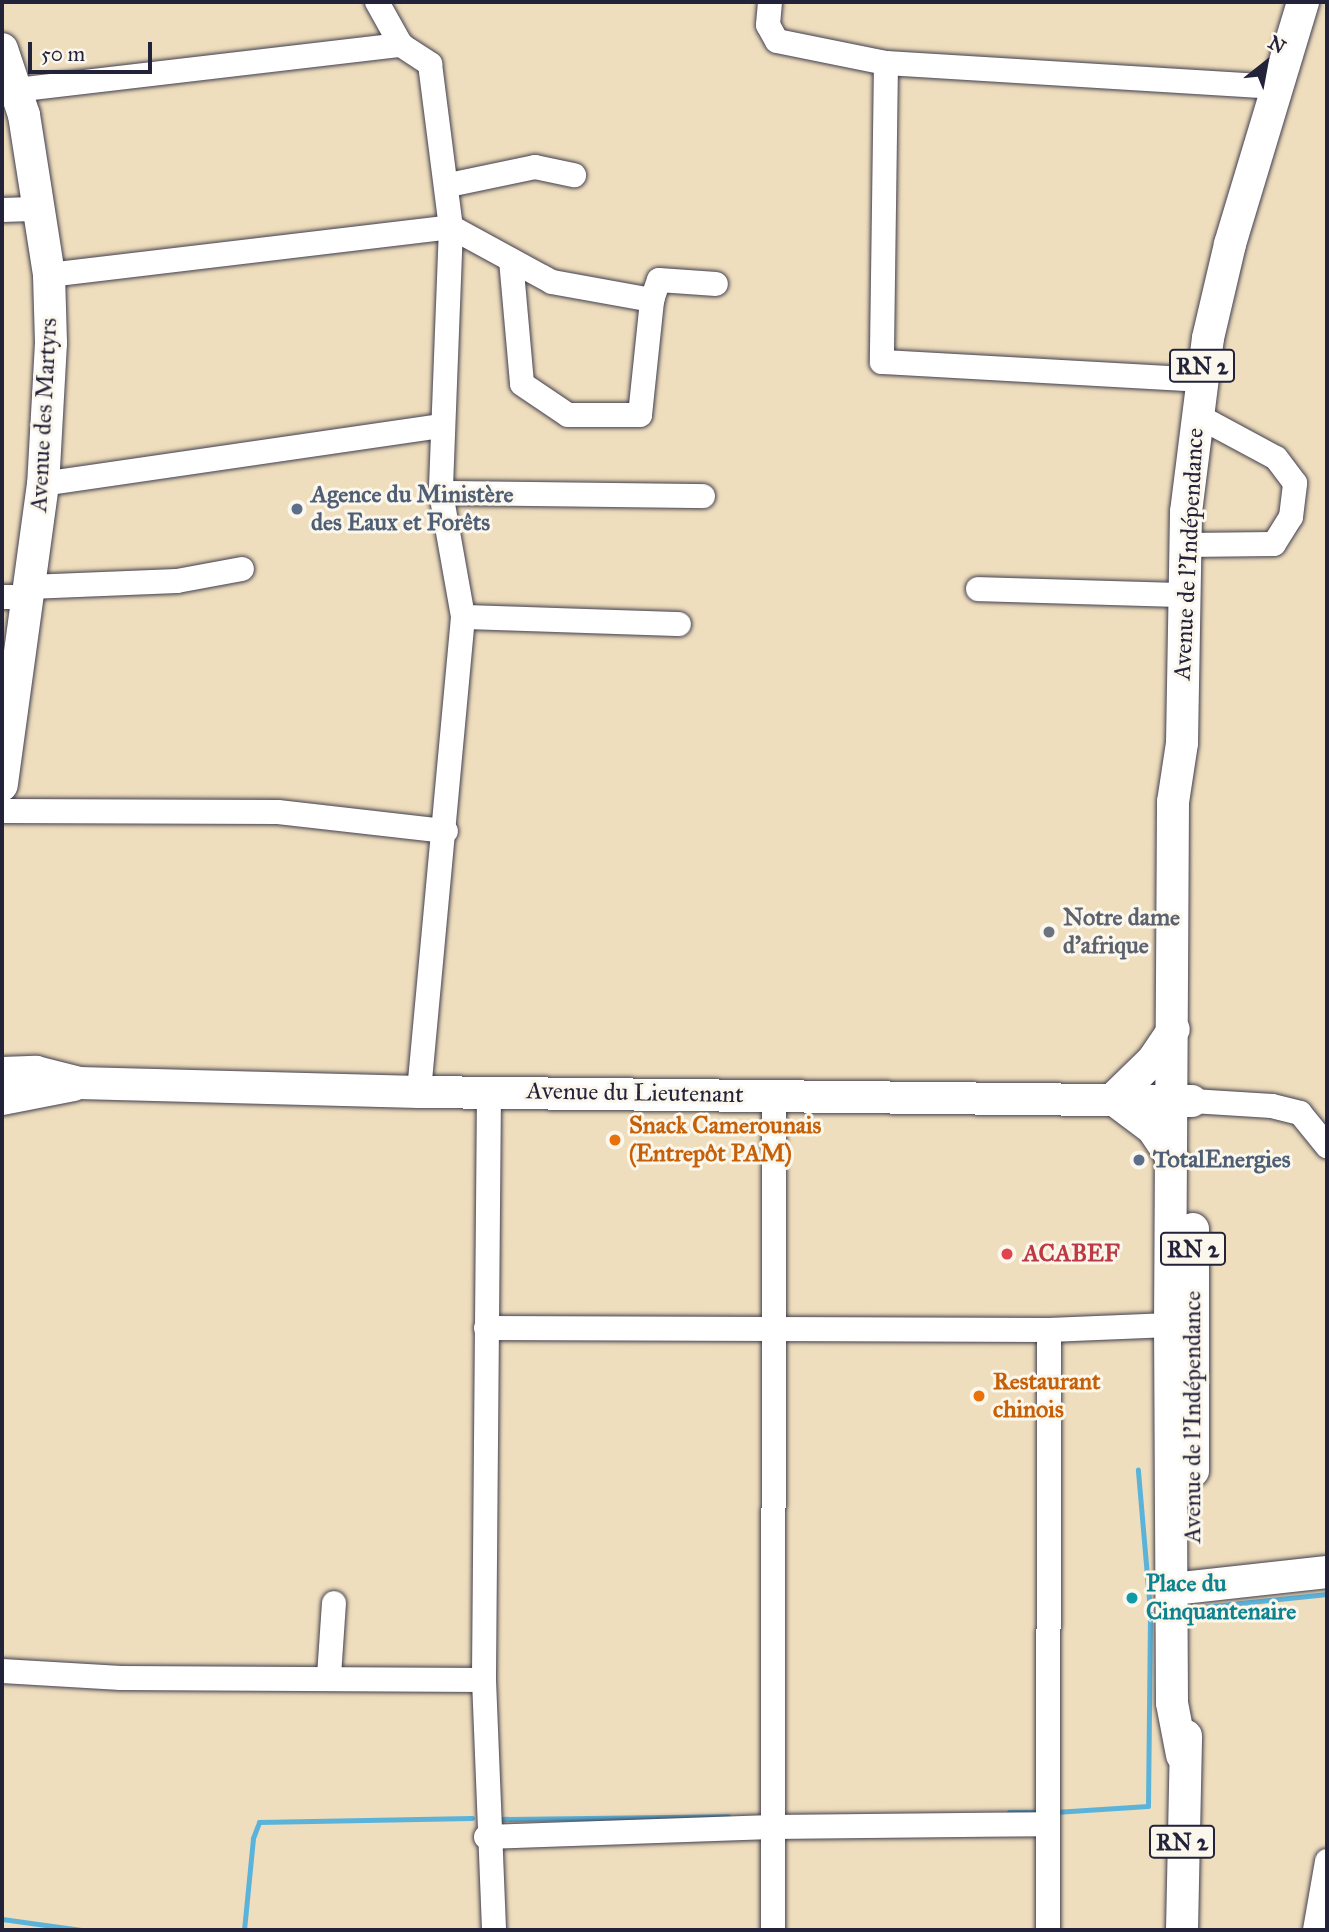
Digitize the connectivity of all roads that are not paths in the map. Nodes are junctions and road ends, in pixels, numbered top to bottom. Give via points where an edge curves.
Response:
1 (377, 2) edge
2 (770, 2) edge
3 (1303, 2) edge
4 (401, 46) junction
5 (2, 49) edge
6 (886, 63) junction
7 (1277, 87) junction
8 (14, 106) edge
9 (574, 175) dead end
10 (449, 185) junction
11 (2, 209) edge
12 (40, 209) junction
13 (451, 227) junction
14 (511, 260) junction
15 (49, 275) junction
16 (716, 284) dead end
17 (652, 300) junction
18 (1200, 380) junction
19 (1196, 415) junction
20 (442, 426) junction
21 (43, 484) junction
22 (441, 494) junction
23 (703, 496) dead end
24 (1185, 545) junction
25 (242, 569) dead end
26 (978, 589) dead end
27 (19, 594) edge
28 (1184, 595) junction
29 (463, 617) junction
30 (679, 624) dead end
31 (5, 740) edge
32 (1182, 743) junction
33 (2, 785) edge
34 (2, 811) edge
35 (446, 831) junction
36 (1174, 1029) junction
37 (2, 1073) edge
38 (79, 1083) junction
39 (489, 1091) junction
40 (419, 1092) junction
41 (774, 1096) junction
42 (2, 1099) edge
43 (1113, 1099) junction
44 (1182, 1100) junction
45 (1327, 1146) edge
46 (1173, 1159) junction
47 (1170, 1325) junction
48 (486, 1328) junction
49 (771, 1329) junction
50 (1049, 1330) junction
51 (1327, 1572) edge
52 (1182, 1588) junction
53 (334, 1603) dead end
54 (2, 1671) edge
55 (329, 1676) junction
56 (484, 1680) junction
57 (1046, 1824) junction
58 (772, 1827) junction
59 (486, 1837) junction
60 (1327, 1861) edge
61 (494, 1930) edge
62 (774, 1930) edge
63 (1048, 1930) edge
64 (1182, 1930) edge
65 (1315, 1930) edge

1 - 4 street
2 - 6 street via 768,25 778,41
3 - 7 main road, Avenue de l'Indépendance / RN 2
4 - 8 street
4 - 10 street via 430,64
5 - 8 main road, Avenue des Martyrs
6 - 7 street
6 - 18 street via 882,362
7 - 18 main road, Avenue de l'Indépendance / RN 2 via 1230,244
8 - 12 main road, Avenue des Martyrs
9 - 10 street via 535,167
10 - 13 street
11 - 12 street
12 - 15 main road, Avenue des Martyrs
13 - 14 street
13 - 15 street
13 - 20 street
14 - 17 street via 552,282
14 - 17 street via 522,384 568,415 640,415
15 - 21 main road, Avenue des Martyrs via 51,343
16 - 17 street via 659,280
18 - 19 main road, Avenue de l'Indépendance / RN 2
19 - 24 main road, Avenue de l'Indépendance / RN 2
19 - 24 street via 1276,458 1295,483 1291,517 1274,544
20 - 21 street
20 - 22 street
21 - 27 main road, Avenue des Martyrs
22 - 23 street
22 - 29 street
24 - 28 main road, Avenue de l'Indépendance / RN 2
25 - 27 street via 177,581
26 - 28 street
27 - 31 main road, Avenue des Martyrs
28 - 32 main road, Avenue de l'Indépendance / RN 2
29 - 30 street
29 - 35 street
31 - 33 main road, Avenue des Martyrs
32 - 36 main road, Avenue de l'Indépendance / RN 2 via 1172,802
32 - 44 main road, Avenue de l'Indépendance / RN 2 via 1195,803
34 - 35 street via 278,812
35 - 40 street
36 - 43 main road via 1153,1060
36 - 44 main road, Avenue de l'Indépendance / RN 2
37 - 38 main road, Avenue du Lieutenant via 36,1072
38 - 40 main road, Avenue du Lieutenant
38 - 42 main road, Avenue du Lieutenant
39 - 40 main road, Avenue du Lieutenant
39 - 41 main road, Avenue du Lieutenant
39 - 48 street
41 - 43 main road, Avenue du Lieutenant
41 - 49 street
43 - 44 main road, Avenue du Lieutenant
43 - 46 main road via 1153,1129
44 - 45 street via 1272,1106 1300,1113
44 - 46 main road, Avenue de l'Indépendance / RN 2
44 - 52 main road, Avenue de l'Indépendance / RN 2
46 - 47 main road, Avenue de l'Indépendance / RN 2
47 - 50 street
47 - 52 main road, Avenue de l'Indépendance / RN 2
48 - 49 street
48 - 56 street
49 - 50 street
49 - 58 street
50 - 57 street
51 - 52 main road
52 - 64 main road, Avenue de l'Indépendance / RN 2 via 1191,1705 1182,1755
53 - 55 street
54 - 55 street via 121,1678
55 - 56 street
56 - 59 street
57 - 58 street
57 - 63 street
58 - 59 street
58 - 62 street
59 - 61 street
60 - 65 street

